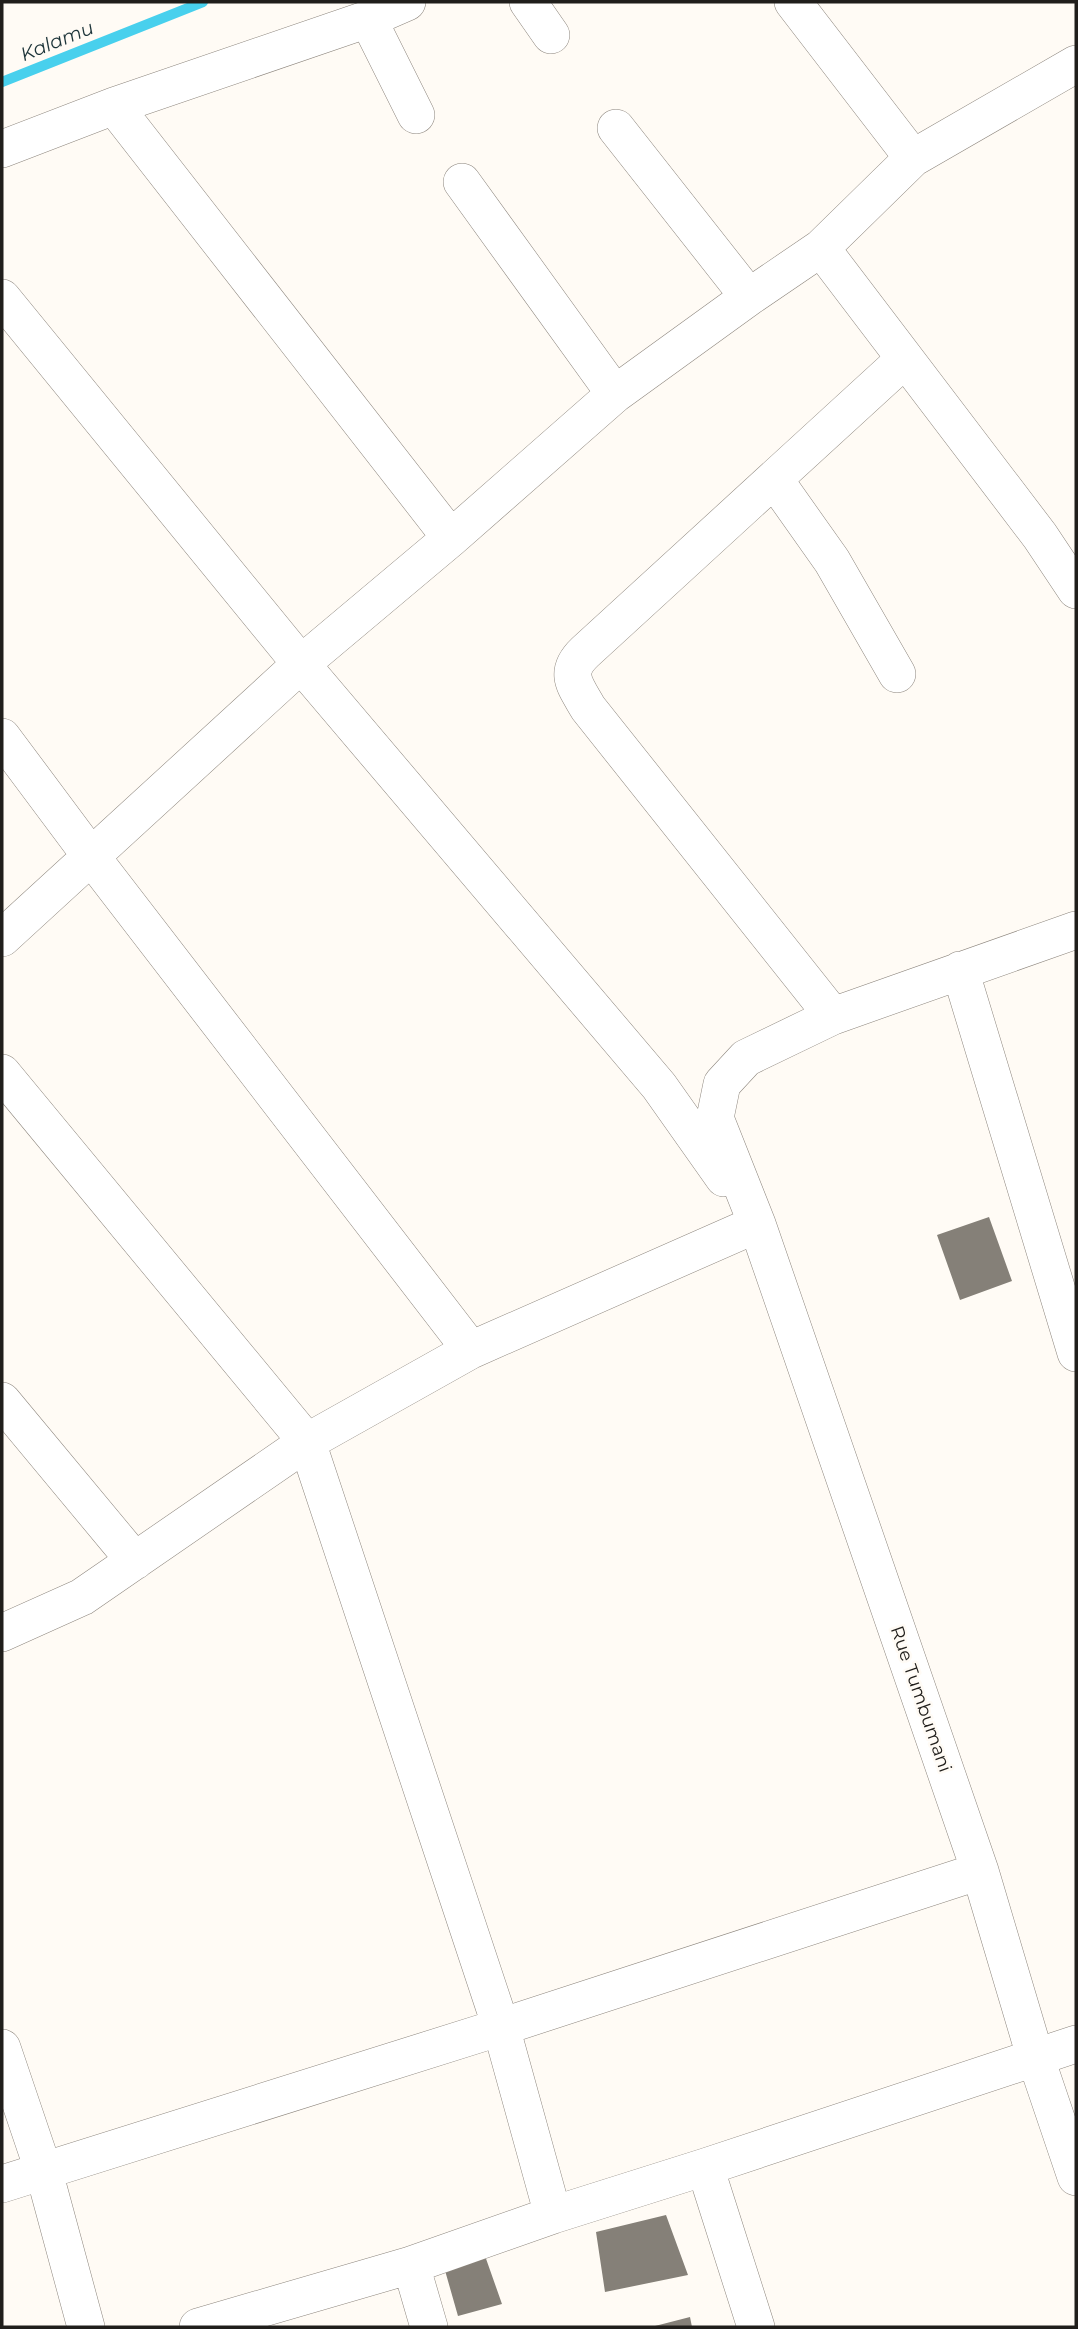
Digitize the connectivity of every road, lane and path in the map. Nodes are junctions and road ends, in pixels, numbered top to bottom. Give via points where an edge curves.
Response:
1 (407, 2) edge
2 (528, 2) edge
3 (793, 2) edge
4 (368, 19) junction
5 (551, 35) dead end
6 (1076, 64) edge
7 (114, 106) junction
8 (416, 115) dead end
9 (616, 128) dead end
10 (2, 149) edge
11 (912, 158) junction
12 (461, 182) dead end
13 (821, 248) junction
14 (749, 297) junction
15 (2, 298) edge
16 (905, 359) junction
17 (615, 394) junction
18 (774, 479) junction
19 (451, 538) junction
20 (1076, 590) edge
21 (301, 664) junction
22 (897, 674) dead end
23 (2, 737) edge
24 (90, 855) junction
25 (1076, 930) edge
26 (2, 938) edge
27 (960, 970) junction
28 (833, 1016) junction
29 (2, 1073) edge
30 (757, 1224) junction
31 (471, 1350) junction
32 (1076, 1353) edge
33 (2, 1401) edge
34 (306, 1442) junction
35 (135, 1561) junction
36 (2, 1633) edge
37 (980, 1871) junction
38 (502, 2027) junction
39 (1076, 2044) edge
40 (2, 2048) edge
41 (1035, 2056) junction
42 (705, 2167) junction
43 (44, 2172) junction
44 (1076, 2177) edge
45 (2, 2184) edge
46 (553, 2215) junction
47 (411, 2264) junction
48 (86, 2327) edge
49 (198, 2327) edge
50 (429, 2327) edge
51 (756, 2327) edge

1 - 4 street
2 - 5 street
3 - 11 street
4 - 7 street
4 - 8 street
6 - 11 street
7 - 10 street
7 - 19 street
9 - 14 street
11 - 13 street
12 - 17 street
13 - 14 street
13 - 16 street
14 - 17 street
15 - 21 street
16 - 18 street
16 - 20 street
17 - 19 street
18 - 22 street via 832,561
18 - 28 street via 579,657 572,677 588,708
19 - 21 street
21 - 24 street
21 - 30 street via 659,1086
23 - 24 street
24 - 26 street
24 - 31 street
25 - 27 street
27 - 28 street
27 - 32 street
28 - 30 street via 746,1058 722,1084 715,1118
29 - 34 street
30 - 31 street
30 - 37 street, Rue Tumbumani
31 - 34 street
33 - 35 street
34 - 35 street
34 - 38 street
35 - 36 street via 82,1597
37 - 38 street
37 - 41 street, Rue Tumbumani
38 - 43 street
38 - 46 street
39 - 41 street
40 - 43 street
41 - 42 street
41 - 44 street, Rue Tumbumani
42 - 46 street
42 - 51 street
43 - 45 street
43 - 48 street
46 - 47 street
47 - 49 street
47 - 50 street

